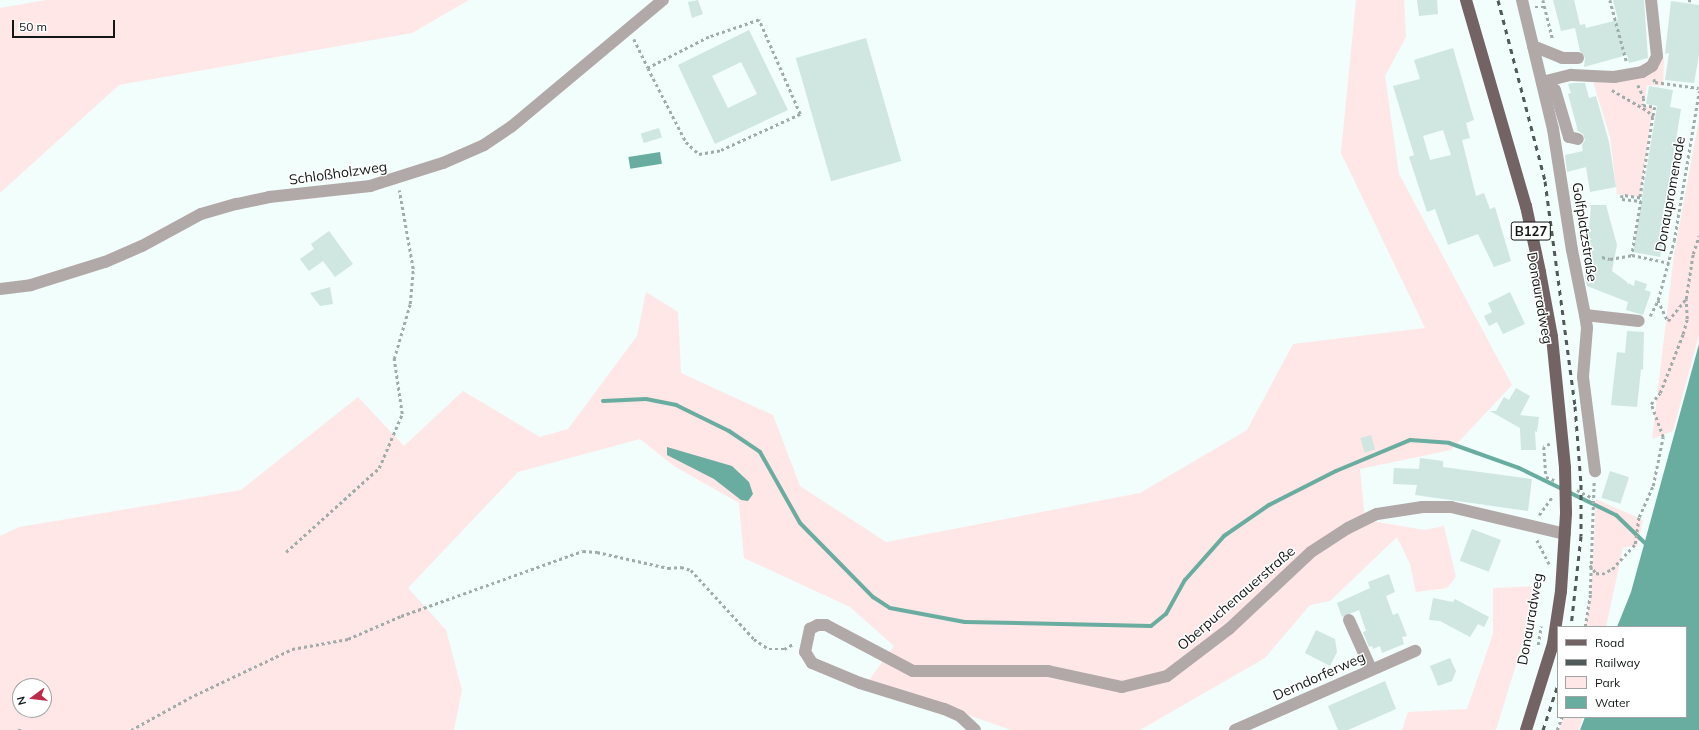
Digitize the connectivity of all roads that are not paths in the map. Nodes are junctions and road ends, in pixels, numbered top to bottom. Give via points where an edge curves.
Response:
1 (663, 0) edge
2 (1466, 0) edge
3 (1522, 0) edge
4 (1651, 0) edge
5 (1533, 46) junction
6 (1578, 58) dead end
7 (1542, 82) junction
8 (1578, 139) dead end
9 (0, 290) edge
10 (1585, 315) junction
11 (1639, 321) road end
12 (1595, 472) dead end
13 (1565, 534) junction
14 (1349, 620) dead end
15 (1415, 651) dead end
16 (1371, 669) junction
17 (975, 730) edge
18 (1235, 730) edge
19 (1526, 730) edge

1 - 9 street, Schloßholzweg via 511,127 484,145 397,180 370,186 269,197 201,214 106,262 31,285
2 - 13 main road, B127, bridge via 1526,206 1540,272 1552,345 1565,468
3 - 5 street, Golfplatzstraße
4 - 7 street via 1657,56 1652,66 1631,74 1571,75
5 - 6 street via 1562,58
5 - 7 street, Golfplatzstraße
7 - 8 street via 1556,90 1568,137
7 - 10 street, Golfplatzstraße via 1553,129 1573,258
10 - 11 street
10 - 12 street, Golfplatzstraße via 1587,328 1583,377
13 - 17 street, Oberpuchenauerstraße via 1451,507 1422,507 1377,514 1348,528 1312,552 1229,628 1167,676 1122,686 1048,671 913,671 826,625 810,629 806,652 812,663 860,683 944,708 960,716
13 - 19 main road, B127 via 1562,591 1553,644
14 - 16 street
15 - 16 street, Derndorferweg
16 - 18 street, Derndorferweg

